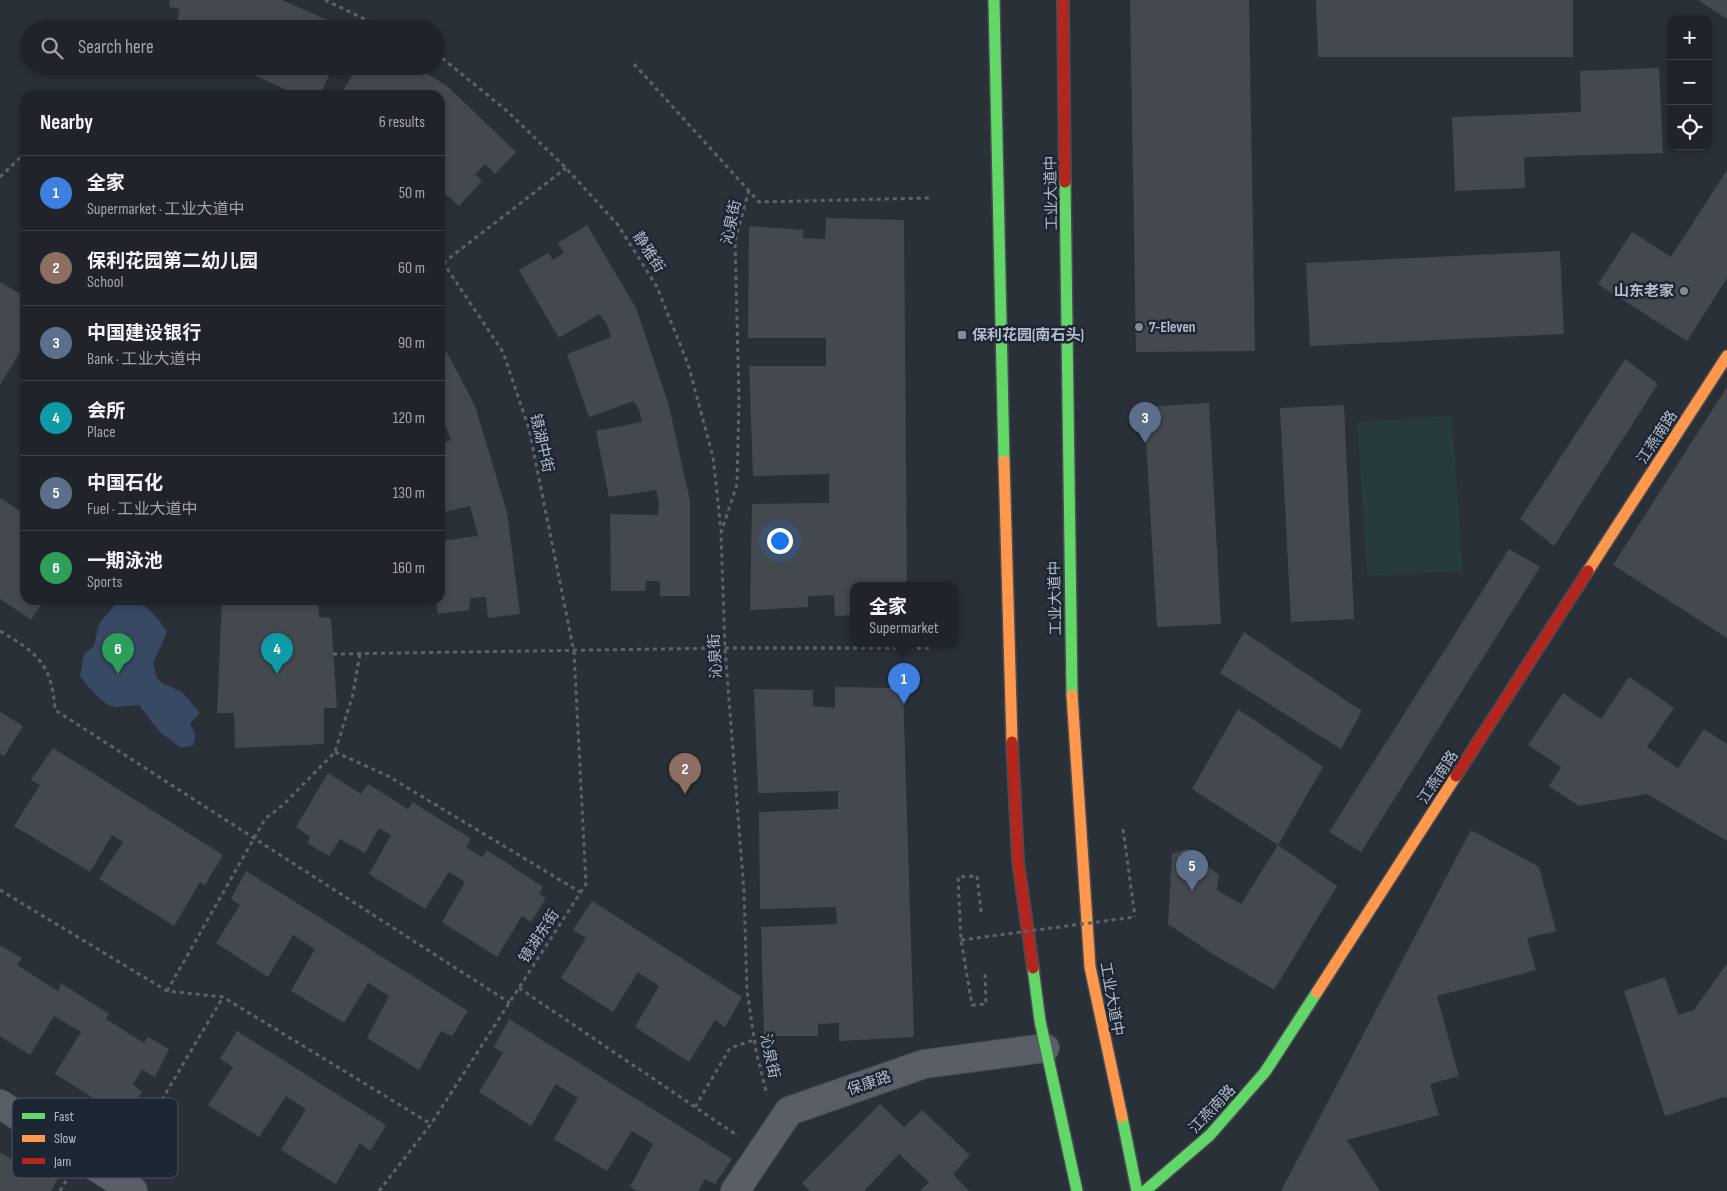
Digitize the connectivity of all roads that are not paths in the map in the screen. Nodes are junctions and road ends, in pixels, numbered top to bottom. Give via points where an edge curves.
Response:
1 (994, 0) edge
2 (1063, 0) edge
3 (1727, 356) edge
4 (1045, 1048) junction
5 (0, 1104) edge
6 (12, 1112) edge
7 (113, 1178) edge
8 (124, 1185) edge
9 (735, 1191) edge
10 (1077, 1191) edge
11 (1137, 1191) edge
12 (1145, 1191) edge

1 - 4 main road via 1008,673 1018,861
2 - 11 main road, 工业大道中 via 1072,700 1090,967
3 - 12 main road, 江燕南路 via 1265,1072 1210,1136
4 - 9 street, 保康路 via 924,1064 789,1111
4 - 10 main road
5 - 6 street
7 - 8 street

